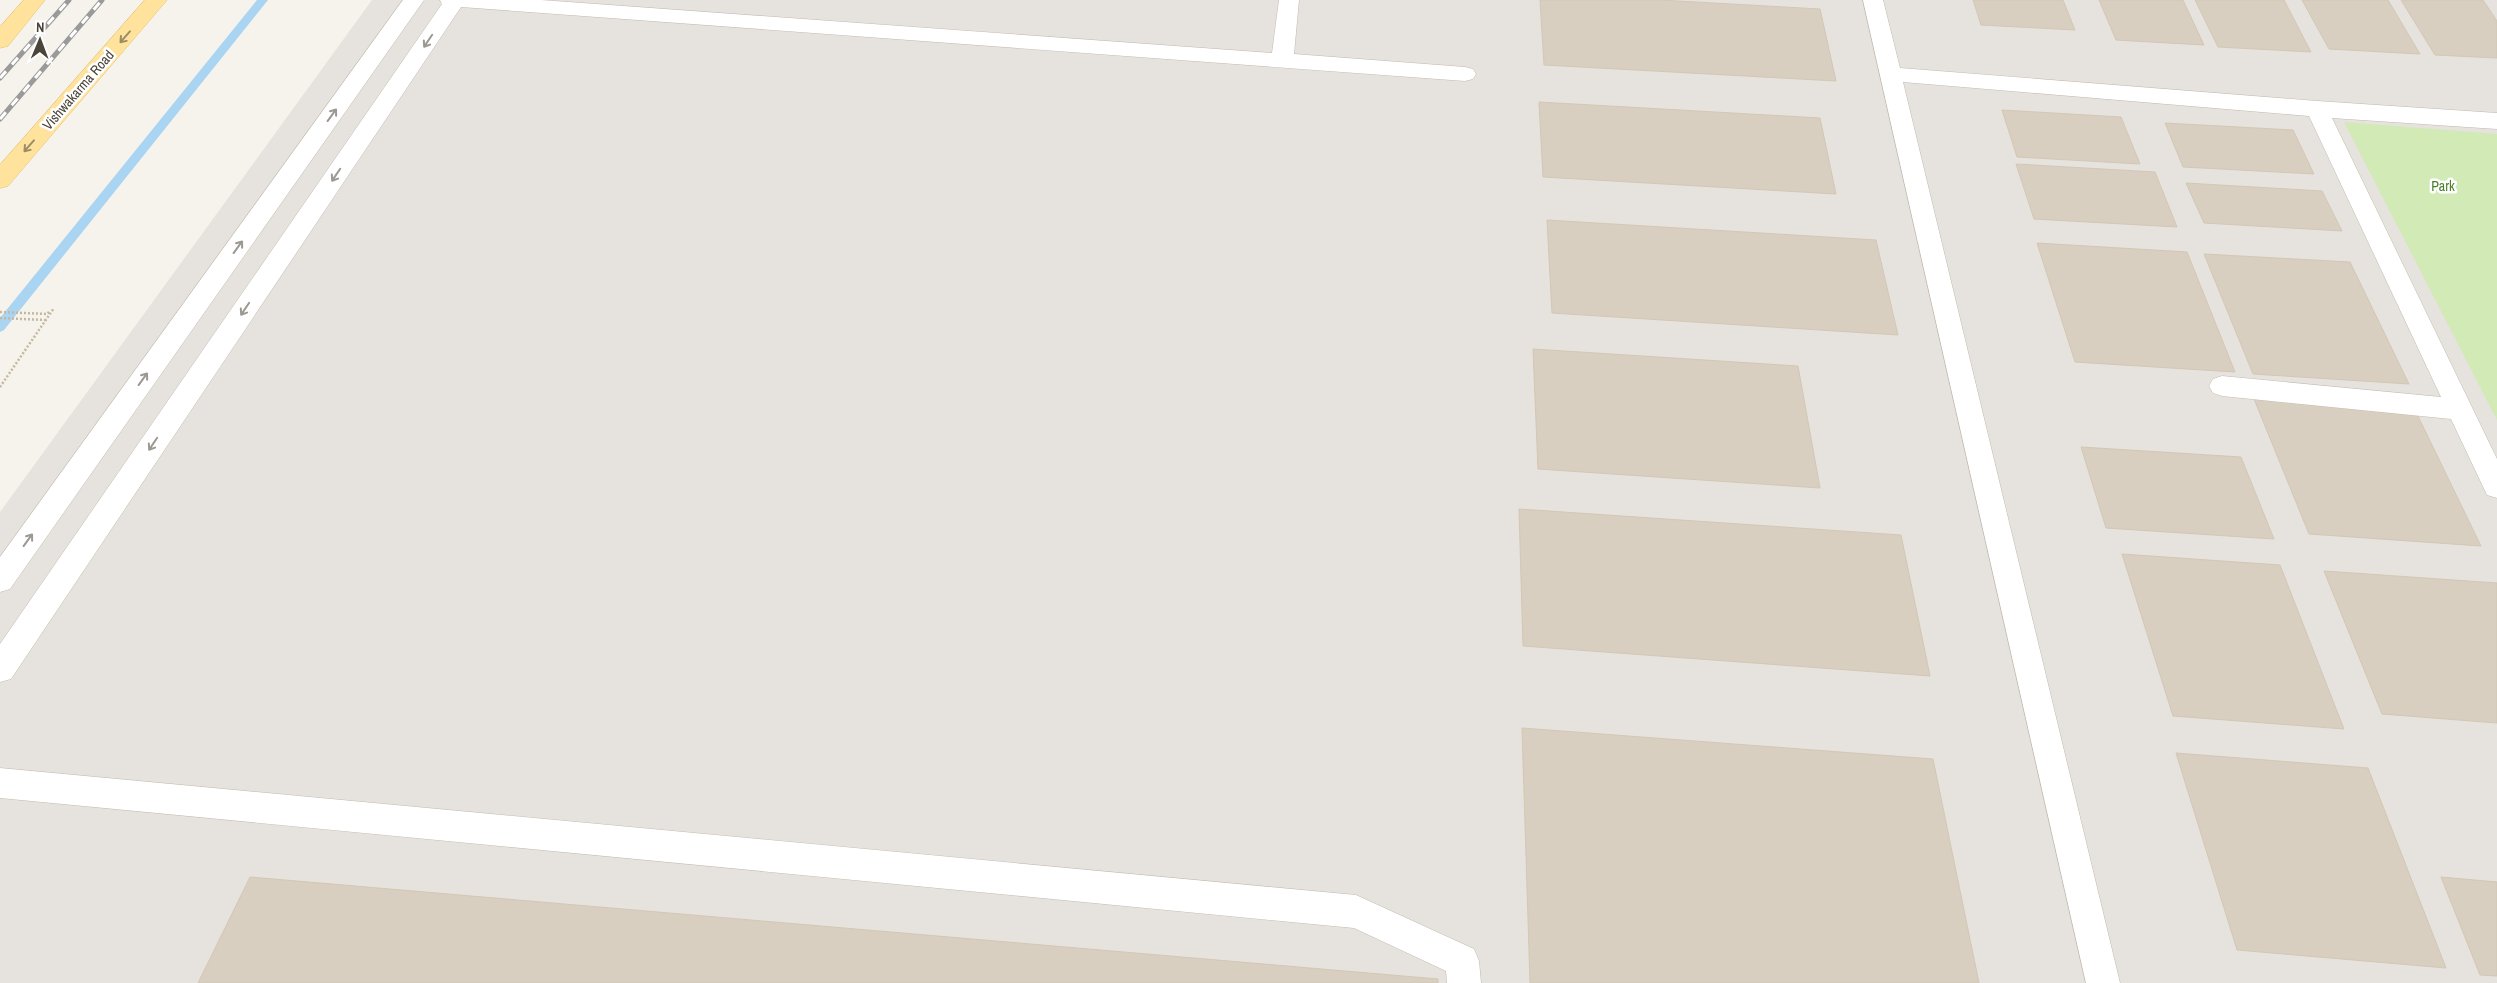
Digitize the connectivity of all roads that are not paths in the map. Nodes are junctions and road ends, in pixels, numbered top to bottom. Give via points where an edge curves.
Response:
1 (34, 0) edge
2 (157, 0) edge
3 (414, 0) edge
4 (450, 0) edge
5 (455, 0) edge
6 (1289, 0) edge
7 (1873, 0) edge
8 (658, 8) edge
9 (0, 41) edge
10 (1282, 61) junction
11 (1465, 74) dead end
12 (1890, 74) junction
13 (2317, 109) junction
14 (2497, 121) edge
15 (0, 180) edge
16 (2222, 386) dead end
17 (2460, 409) junction
18 (2497, 487) edge
19 (0, 580) edge
20 (0, 669) edge
21 (0, 783) edge
22 (1464, 983) edge
23 (2103, 983) edge

1 - 9 main road
2 -> 15 main road, Vishwakarma Road
19 -> 3 lane
4 - 5 lane
5 - 8 lane
5 -> 20 lane
6 - 10 lane
7 - 12 lane
8 - 10 lane
10 - 11 lane
12 - 13 lane
12 - 23 lane
13 - 14 lane
13 - 17 lane
16 - 17 lane
17 - 18 lane
21 - 22 lane via 1356,912 1462,961

